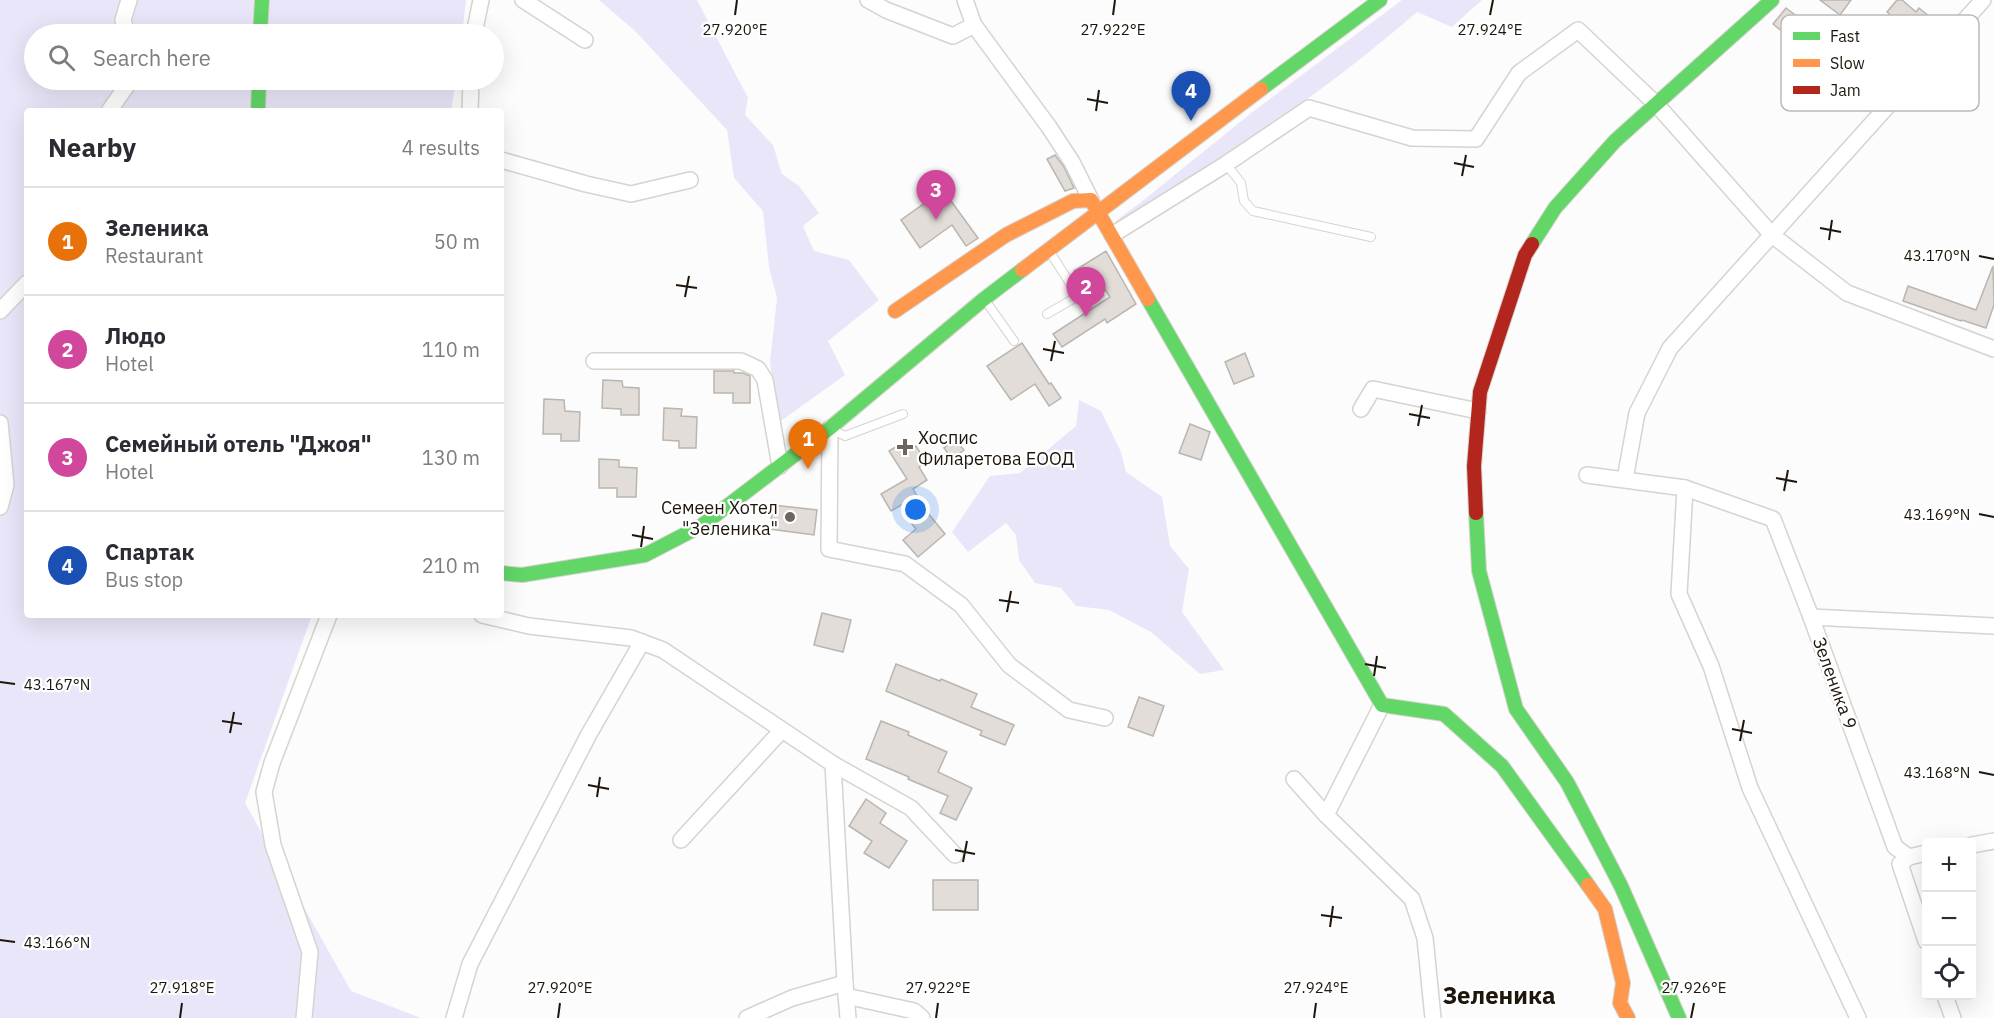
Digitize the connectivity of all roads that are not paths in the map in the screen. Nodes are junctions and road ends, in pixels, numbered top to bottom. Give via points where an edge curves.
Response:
1 (129, 0) edge
2 (262, 0) edge
3 (481, 0) edge
4 (523, 0) edge
5 (868, 0) edge
6 (965, 0) edge
7 (1380, 0) edge
8 (1772, 0) edge
9 (1983, 0) edge
10 (1970, 15) edge
11 (124, 24) edge
12 (261, 24) edge
13 (476, 24) edge
14 (974, 25) junction
15 (585, 40) dead end
16 (124, 90) edge
17 (259, 90) edge
18 (471, 90) edge
19 (1657, 105) junction
20 (111, 108) edge
21 (258, 108) edge
22 (470, 108) edge
23 (1883, 111) edge
24 (504, 161) edge
25 (1226, 164) junction
26 (690, 180) dead end
27 (1094, 206) junction
28 (1112, 235) junction
29 (1772, 235) junction
30 (1371, 237) dead end
31 (1049, 250) junction
32 (24, 286) edge
33 (984, 299) junction
34 (0, 311) edge
35 (895, 311) dead end
36 (1047, 314) dead end
37 (1014, 341) dead end
38 (1994, 350) edge
39 (594, 360) dead end
40 (1361, 409) dead end
41 (1478, 411) junction
42 (903, 414) dead end
43 (0, 423) edge
44 (830, 428) junction
45 (780, 466) junction
46 (1587, 475) dead end
47 (1625, 479) junction
48 (1685, 488) junction
49 (0, 507) edge
50 (504, 573) edge
51 (1811, 617) junction
52 (328, 618) edge
53 (495, 618) edge
54 (1994, 626) edge
55 (642, 642) junction
56 (1382, 705) junction
57 (1104, 718) dead end
58 (782, 730) junction
59 (833, 764) junction
60 (1294, 779) dead end
61 (1326, 815) junction
62 (681, 840) dead end
63 (1994, 841) edge
64 (1976, 844) edge
65 (955, 855) dead end
66 (1922, 855) edge
67 (1909, 857) junction
68 (1922, 929) edge
69 (845, 989) junction
70 (1946, 1000) edge
71 (304, 1018) edge
72 (454, 1018) edge
73 (747, 1018) edge
74 (848, 1018) edge
75 (922, 1018) edge
76 (1433, 1018) edge
77 (1628, 1018) edge
78 (1679, 1018) edge
79 (1858, 1018) edge
80 (1953, 1018) edge

1 - 11 street
2 - 12 street
3 - 13 street
4 - 15 street
5 - 14 street via 953,36
6 - 14 street
7 - 27 street
8 - 19 street
9 - 10 street
14 - 27 street via 1049,127
16 - 20 street
17 - 21 street
18 - 22 street
19 - 25 street via 1578,30 1519,73 1476,139 1412,138 1309,108
19 - 29 street
19 - 41 street via 1615,141 1555,208 1525,255 1480,392
23 - 29 street
24 - 26 street via 632,194
25 - 28 street
25 - 30 lane via 1241,183 1244,201 1253,211
27 - 28 street
27 - 31 street
27 - 35 street via 1073,201 1006,235
28 - 56 street
29 - 38 street via 1847,293
29 - 47 street via 1670,348 1637,413
31 - 33 street
31 - 36 lane via 1078,296
32 - 34 street
33 - 37 lane
33 - 44 street
39 - 45 street via 741,361 758,369 765,380
40 - 41 street via 1373,389
41 - 78 street via 1474,466 1479,571 1516,709 1567,782 1621,886
42 - 44 lane via 845,436
43 - 49 street via 6,485
44 - 45 street
44 - 57 street via 829,549 905,564 961,605 1009,665 1069,710
45 - 50 street via 701,526 645,555 522,575
46 - 47 street
47 - 48 street
48 - 51 street, Зеленика 9 via 1773,519
48 - 79 street via 1679,594 1711,666 1750,788
51 - 54 street
51 - 67 street, Зеленика 9 via 1895,847
52 - 71 street via 264,792 273,845 310,952
53 - 55 street
55 - 58 street via 663,650
55 - 72 street via 589,734 470,964
56 - 61 street
56 - 77 street via 1444,714 1502,766 1605,909 1623,983 1620,1004
58 - 59 street
58 - 62 street
59 - 65 street via 911,808
59 - 69 street
60 - 61 street
61 - 76 street via 1412,899 1425,938
63 - 64 street
66 - 67 street
67 - 68 street via 1900,864
69 - 73 street via 792,998
69 - 74 street
69 - 75 street via 915,1011
70 - 80 street

